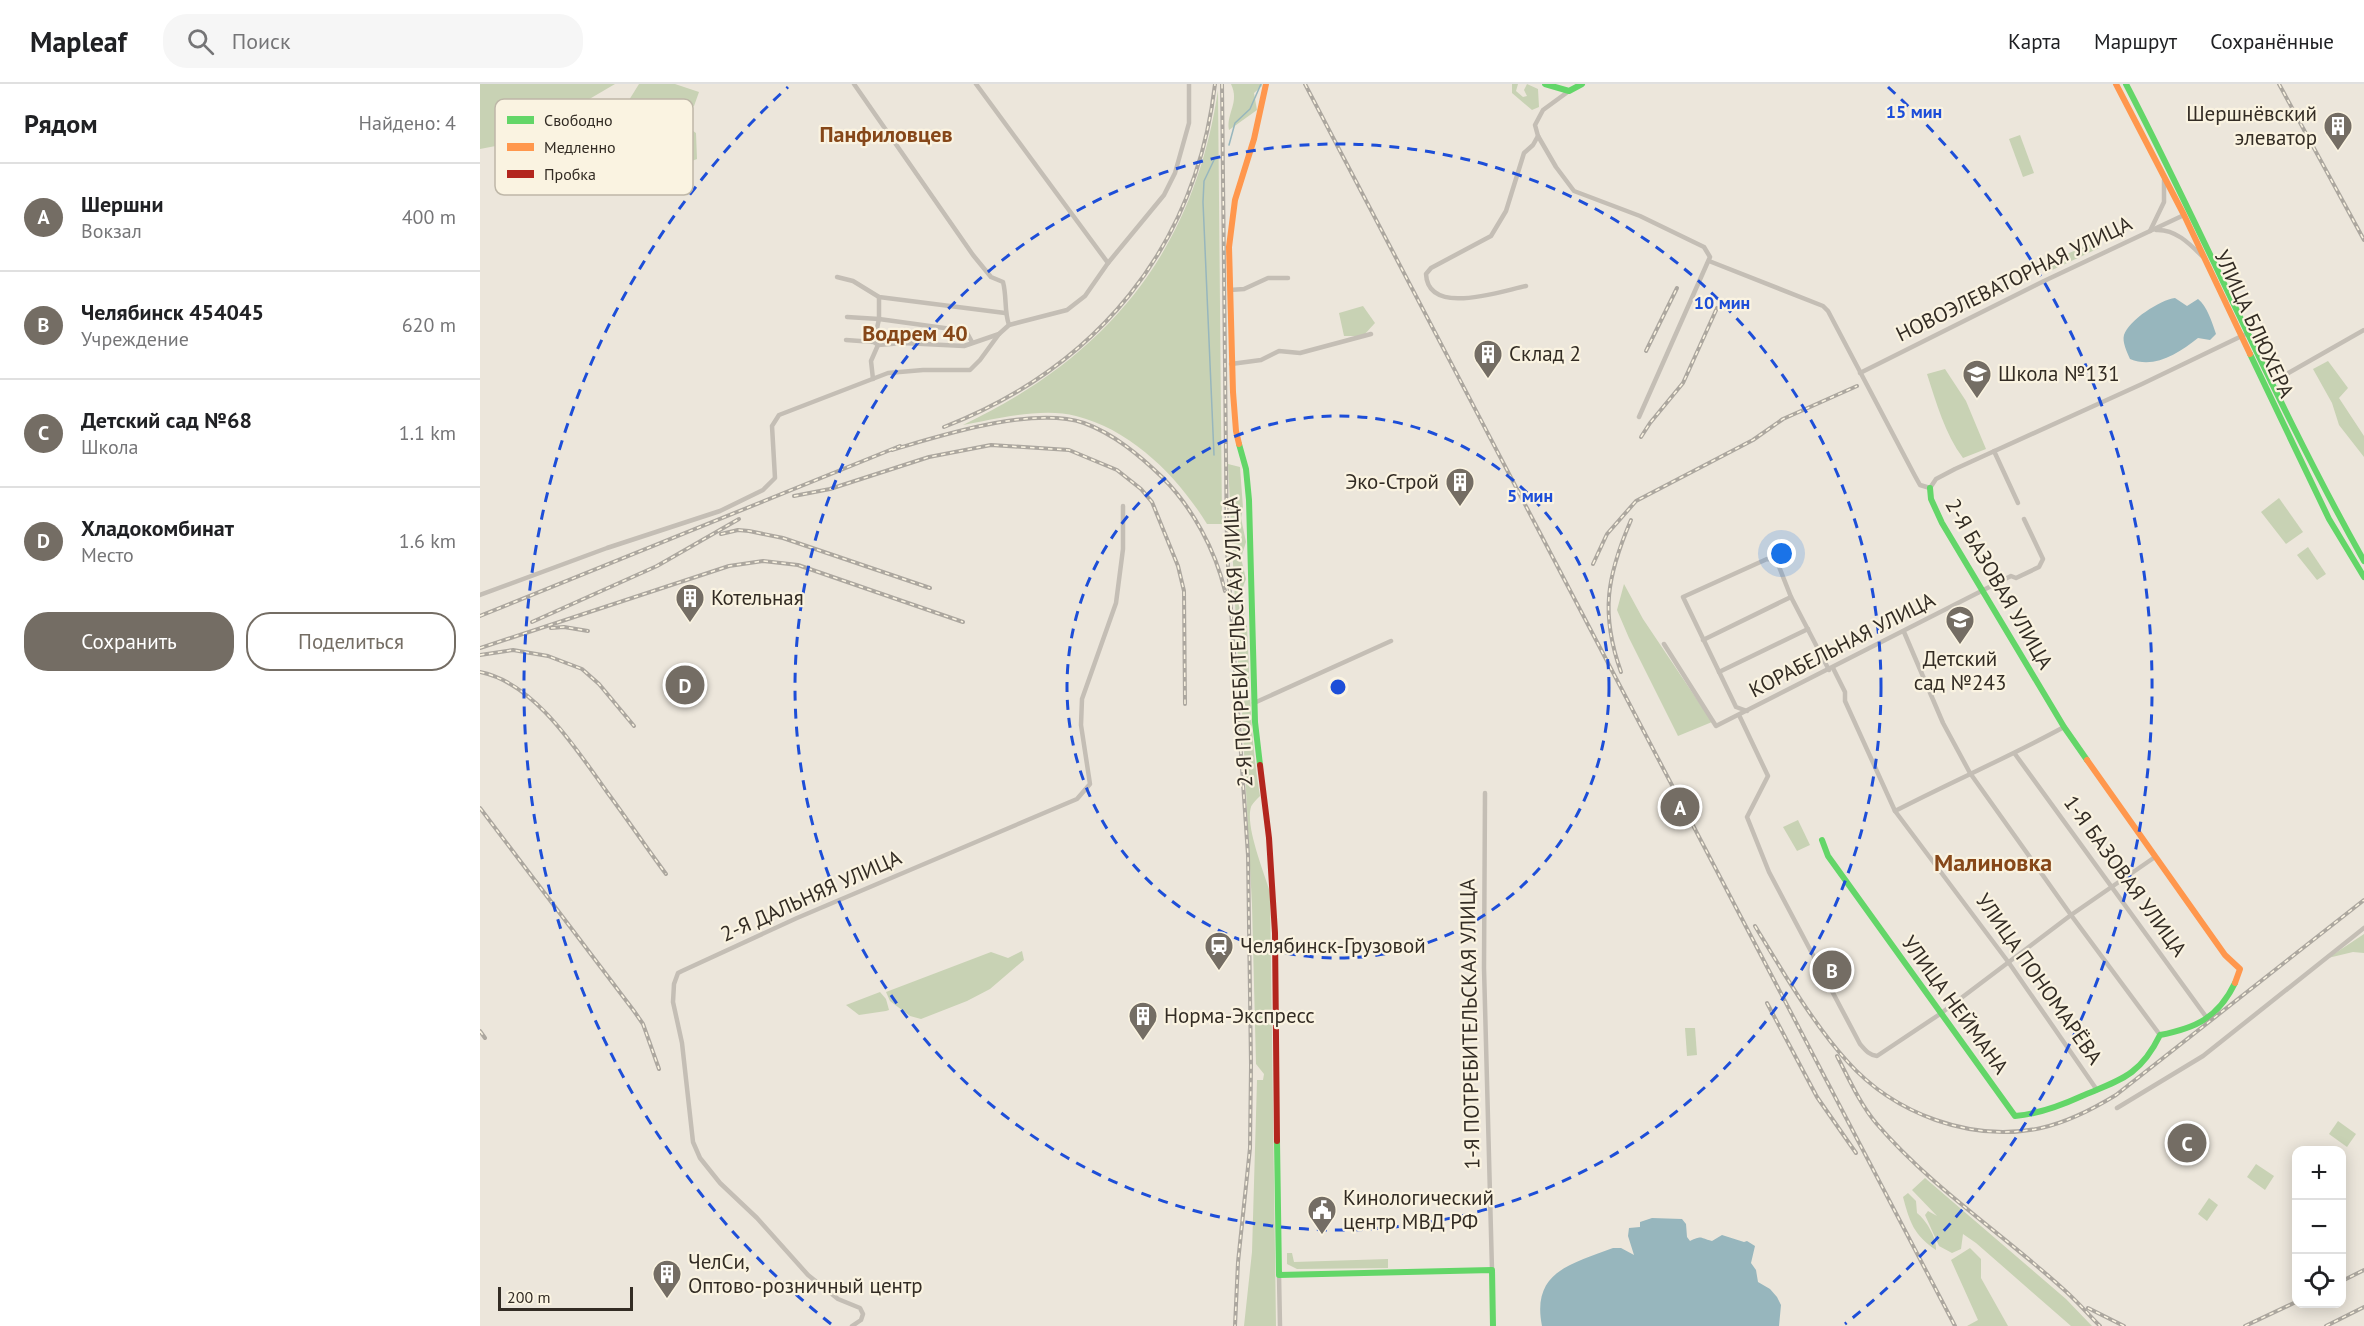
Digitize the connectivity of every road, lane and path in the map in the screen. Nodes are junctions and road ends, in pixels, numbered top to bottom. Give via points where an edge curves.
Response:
1 (854, 84) edge
2 (976, 84) edge
3 (1189, 84) edge
4 (1266, 84) edge
5 (1545, 84) edge
6 (1582, 84) edge
7 (2116, 84) edge
8 (2126, 84) edge
9 (1569, 91) junction
10 (1538, 136) junction
11 (2163, 173) junction
12 (2184, 215) junction
13 (2150, 231) junction
14 (2205, 259) junction
15 (1709, 261) junction
16 (1108, 263) junction
17 (837, 277) dead end
18 (1288, 278) dead end
19 (1526, 286) dead end
20 (1230, 290) junction
21 (879, 297) junction
22 (1005, 313) junction
23 (847, 317) dead end
24 (879, 319) junction
25 (1009, 325) junction
26 (2364, 330) edge
27 (2248, 333) junction
28 (999, 334) junction
29 (1371, 334) dead end
30 (2240, 337) junction
31 (846, 340) dead end
32 (972, 342) junction
33 (876, 344) junction
34 (1231, 364) junction
35 (1860, 373) junction
36 (873, 379) junction
37 (2268, 385) junction
38 (1639, 417) dead end
39 (1994, 452) junction
40 (1930, 488) junction
41 (2018, 503) dead end
42 (1124, 506) dead end
43 (2024, 519) dead end
44 (2364, 561) edge
45 (2364, 577) edge
46 (1982, 592) junction
47 (480, 595) edge
48 (1791, 597) junction
49 (1808, 629) junction
50 (1904, 632) junction
51 (1703, 640) junction
52 (1390, 641) dead end
53 (1664, 644) dead end
54 (1831, 669) junction
55 (1719, 672) junction
56 (1254, 703) junction
57 (1747, 711) junction
58 (1739, 715) junction
59 (2064, 727) junction
60 (2015, 754) junction
61 (1970, 773) junction
62 (1485, 794) dead end
63 (1895, 811) junction
64 (1822, 840) dead end
65 (2156, 857) junction
66 (2113, 887) junction
67 (2071, 915) junction
68 (2364, 928) edge
69 (2009, 963) junction
70 (1940, 1014) junction
71 (2207, 1018) junction
72 (2160, 1035) junction
73 (2097, 1090) junction
74 (2117, 1108) dead end
75 (1492, 1270) junction
76 (1280, 1275) junction
77 (852, 1326) edge
78 (1280, 1326) edge
79 (1494, 1326) edge

1 - 22 street via 973,255 991,276 1003,282
2 - 16 street
3 - 16 street via 1189,123 1172,183
4 - 20 street, 2-Я ПОТРЕБИТЕЛЬСКАЯ УЛИЦА via 1235,200
5 - 9 street
6 - 9 street
7 - 11 street, УЛИЦА БЛЮХЕРА
8 - 27 street, УЛИЦА БЛЮХЕРА
9 - 10 street via 1539,114 1534,125
10 - 15 street via 1574,191 1640,216 1704,247
10 - 19 street via 1524,153 1506,211 1491,236 1426,274 1431,288 1441,297 1459,300
11 - 12 street, УЛИЦА БЛЮХЕРА
11 - 13 street via 2164,202
12 - 13 street, НОВОЭЛЕВАТОРНАЯ УЛИЦА
12 - 14 street, УЛИЦА БЛЮХЕРА
13 - 14 street via 2171,232 2188,241
13 - 35 street, НОВОЭЛЕВАТОРНАЯ УЛИЦА
14 - 30 street, УЛИЦА БЛЮХЕРА
15 - 35 street, 2-Я БАЗОВАЯ УЛИЦА via 1823,306
15 - 38 street
16 - 25 street via 1073,306
17 - 21 street via 853,281
18 - 20 street via 1268,278 1244,289
20 - 34 street, 2-Я ПОТРЕБИТЕЛЬСКАЯ УЛИЦА
21 - 22 street
21 - 24 street
22 - 25 street
23 - 24 street
24 - 32 street via 966,332
24 - 33 street
25 - 28 street
26 - 37 street
27 - 30 street
27 - 37 street, УЛИЦА БЛЮХЕРА
28 - 32 street
28 - 36 street via 970,370 923,370
29 - 34 street via 1300,353 1280,351 1261,360
30 - 37 street, УЛИЦА БЛЮХЕРА
30 - 39 street
31 - 33 street
32 - 33 street via 964,346
33 - 36 street via 871,361
34 - 56 street, 2-Я ПОТРЕБИТЕЛЬСКАЯ УЛИЦА via 1236,431 1249,500
35 - 40 street, 2-Я БАЗОВАЯ УЛИЦА via 1920,485
36 - 47 street via 775,419 775,478 763,490 720,511
37 - 44 street, УЛИЦА БЛЮХЕРА
37 - 45 street, УЛИЦА БЛЮХЕРА via 2329,519
39 - 40 street via 1936,479
39 - 41 street
40 - 46 street, 2-Я БАЗОВАЯ УЛИЦА via 1942,523
42 - 77 street, 2-Я ДАЛЬНЯЯ УЛИЦА via 1116,603 1082,699 1081,725 1090,784 1086,791 1077,799 682,971 674,984 693,1142 700,1158 808,1275 832,1295 860,1308 861,1320
43 - 46 street, КОРАБЕЛЬНАЯ УЛИЦА via 2043,563
46 - 50 street, КОРАБЕЛЬНАЯ УЛИЦА
46 - 59 street, 2-Я БАЗОВАЯ УЛИЦА
48 - 49 street, УЛИЦА ПОНОМАРЁВА
48 - 51 street
48 - 51 street, УЛИЦА ПОНОМАРЁВА via 1778,564 1767,559 1683,597
49 - 54 street, УЛИЦА ПОНОМАРЁВА
49 - 55 street
50 - 54 street, КОРАБЕЛЬНАЯ УЛИЦА
50 - 61 street via 1942,723
51 - 55 street
52 - 56 street
53 - 58 street, КОРАБЕЛЬНАЯ УЛИЦА via 1716,726
54 - 57 street, КОРАБЕЛЬНАЯ УЛИЦА
54 - 63 street, УЛИЦА ПОНОМАРЁВА via 1845,692 1845,701
55 - 57 street via 1736,707
56 - 76 street, 2-Я ПОТРЕБИТЕЛЬСКАЯ УЛИЦА via 1275,933
57 - 58 street, КОРАБЕЛЬНАЯ УЛИЦА
58 - 70 street via 1768,776 1747,817 1769,872 1860,1044 1877,1056
59 - 60 street
59 - 65 street, 2-Я БАЗОВАЯ УЛИЦА
60 - 61 street
60 - 66 street, 1-Я БАЗОВАЯ УЛИЦА
61 - 63 street
61 - 67 street
62 - 75 street, 1-Я ПОТРЕБИТЕЛЬСКАЯ УЛИЦА via 1484,968
63 - 69 street, УЛИЦА ПОНОМАРЁВА
64 - 70 street, УЛИЦА НЕЙМАНА via 1828,856
65 - 66 street
65 - 71 street, 2-Я БАЗОВАЯ УЛИЦА via 2225,955 2240,969 2236,982
66 - 67 street
66 - 71 street, 1-Я БАЗОВАЯ УЛИЦА
67 - 69 street
67 - 72 street
68 - 74 street via 2203,1056
69 - 70 street
69 - 73 street, УЛИЦА ПОНОМАРЁВА
70 - 73 street, УЛИЦА НЕЙМАНА via 2015,1116 2070,1103
71 - 72 street via 2188,1029
72 - 73 street via 2154,1049 2131,1074
75 - 76 street
75 - 79 street, 1-Я ПОТРЕБИТЕЛЬСКАЯ УЛИЦА
76 - 78 street, 2-Я ПОТРЕБИТЕЛЬСКАЯ УЛИЦА

